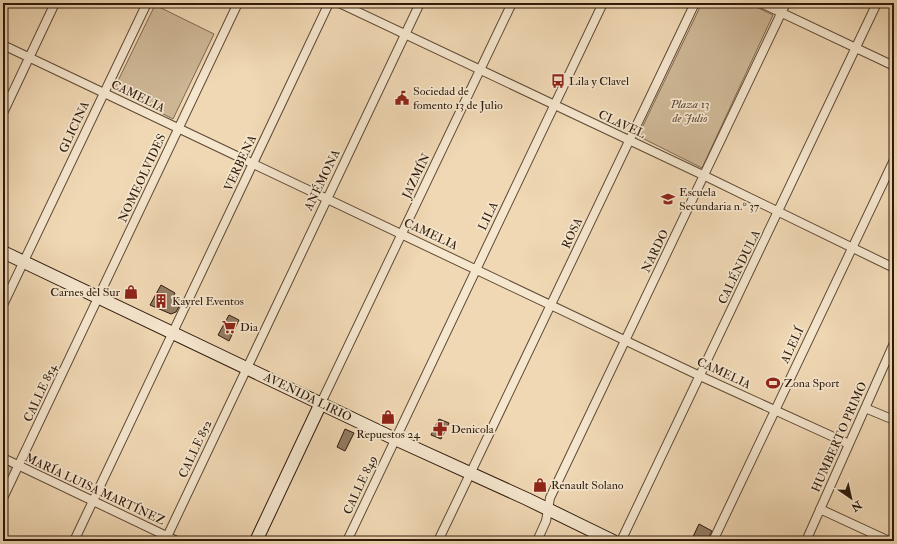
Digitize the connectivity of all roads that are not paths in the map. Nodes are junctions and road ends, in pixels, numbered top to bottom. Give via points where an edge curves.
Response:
1 (55, 3) edge
2 (147, 3) edge
3 (238, 3) edge
4 (329, 3) edge
5 (339, 3) edge
6 (420, 3) edge
7 (512, 3) edge
8 (603, 3) edge
9 (694, 3) edge
10 (761, 3) edge
11 (786, 3) edge
12 (877, 3) edge
13 (782, 13) junction
14 (405, 34) junction
15 (3, 45) edge
16 (856, 48) junction
17 (30, 57) junction
18 (894, 66) edge
19 (480, 70) junction
20 (104, 92) junction
21 (555, 105) junction
22 (3, 114) edge
23 (178, 129) junction
24 (629, 140) junction
25 (894, 160) edge
26 (253, 163) junction
27 (705, 176) junction
28 (326, 198) junction
29 (778, 212) junction
30 (402, 234) junction
31 (852, 248) junction
32 (3, 252) edge
33 (24, 262) junction
34 (894, 268) edge
35 (476, 269) junction
36 (99, 298) junction
37 (3, 305) edge
38 (551, 305) junction
39 (173, 333) junction
40 (625, 340) junction
41 (894, 343) edge
42 (246, 368) junction
43 (700, 376) junction
44 (321, 403) junction
45 (865, 408) junction
46 (775, 410) junction
47 (894, 420) edge
48 (395, 439) junction
49 (849, 444) junction
50 (3, 458) edge
51 (19, 466) junction
52 (470, 473) junction
53 (3, 498) edge
54 (93, 501) junction
55 (820, 509) junction
56 (548, 510) junction
57 (166, 539) edge
58 (74, 541) edge
59 (177, 541) edge
60 (256, 541) edge
61 (347, 541) edge
62 (438, 541) edge
63 (537, 541) edge
64 (613, 541) edge
65 (621, 541) edge
66 (713, 541) edge
67 (806, 541) edge
68 (889, 541) edge

1 - 17 street
2 - 20 street, GLICINA
3 - 23 street, NOMEOLVIDES
4 - 26 street, VERBENA
5 - 14 street, CLAVEL
6 - 14 street, ANÉMONA
7 - 19 street, JAZMÍN
8 - 21 street, LILA
9 - 24 street, ROSA
10 - 13 street
11 - 13 street, NARDO
12 - 16 street, CALÉNDULA
13 - 16 street
13 - 27 street, NARDO
14 - 19 street, CLAVEL
14 - 28 street, ANÉMONA
15 - 17 street, CAMELIA
16 - 18 street
16 - 29 street, CALÉNDULA
17 - 20 street, CAMELIA
17 - 22 street
19 - 21 street, CLAVEL
19 - 30 street, JAZMÍN
20 - 23 street, CAMELIA
20 - 33 street, GLICINA
21 - 24 street, CLAVEL
21 - 35 street, LILA
23 - 26 street, CAMELIA
23 - 36 street, NOMEOLVIDES
24 - 27 street, CLAVEL
24 - 38 street, ROSA
25 - 31 street, ALELÍ
26 - 28 street, CAMELIA
26 - 39 street, VERBENA
27 - 29 street, CLAVEL
27 - 40 street, NARDO
28 - 30 street, CAMELIA
28 - 42 street, ANÉMONA
29 - 31 street, CLAVEL
29 - 43 street, CALÉNDULA
30 - 35 street, CAMELIA
30 - 44 street, JAZMÍN
31 - 34 street, CLAVEL
31 - 46 street, ALELÍ
32 - 33 main road, AVENIDA LIRIO
33 - 36 main road, AVENIDA LIRIO
33 - 37 street, GLICINA
35 - 38 street, CAMELIA
35 - 48 street, LILA
36 - 39 main road, AVENIDA LIRIO
36 - 51 street, CALLE 854
38 - 40 street, CAMELIA
38 - 52 street, ROSA
39 - 42 main road, AVENIDA LIRIO
39 - 54 street, VERBENA
40 - 43 street, CAMELIA
40 - 56 street, NARDO via 550,498
41 - 45 street, HUMBERTO PRIMO
42 - 44 main road, AVENIDA LIRIO
42 - 57 street, CALLE 852
43 - 46 street, CAMELIA
43 - 65 street, CALÉNDULA
44 - 48 main road, AVENIDA LIRIO
44 - 60 main road
45 - 47 street
45 - 49 street, HUMBERTO PRIMO
46 - 49 street, CAMELIA
46 - 66 street, ALELÍ
48 - 52 main road, AVENIDA LIRIO
48 - 61 street, CALLE 849
49 - 55 street, HUMBERTO PRIMO
50 - 51 street, MARÍA LUISA MARTÍNEZ
51 - 53 street, CALLE 854
51 - 54 street, MARÍA LUISA MARTÍNEZ
52 - 56 main road, AVENIDA LIRIO
52 - 62 street, ROSA
54 - 57 street, MARÍA LUISA MARTÍNEZ
54 - 58 street, VERBENA
55 - 67 street, HUMBERTO PRIMO
55 - 68 street
56 - 63 street, NARDO
56 - 64 main road, AVENIDA LIRIO
57 - 59 street, MARÍA LUISA MARTÍNEZ

